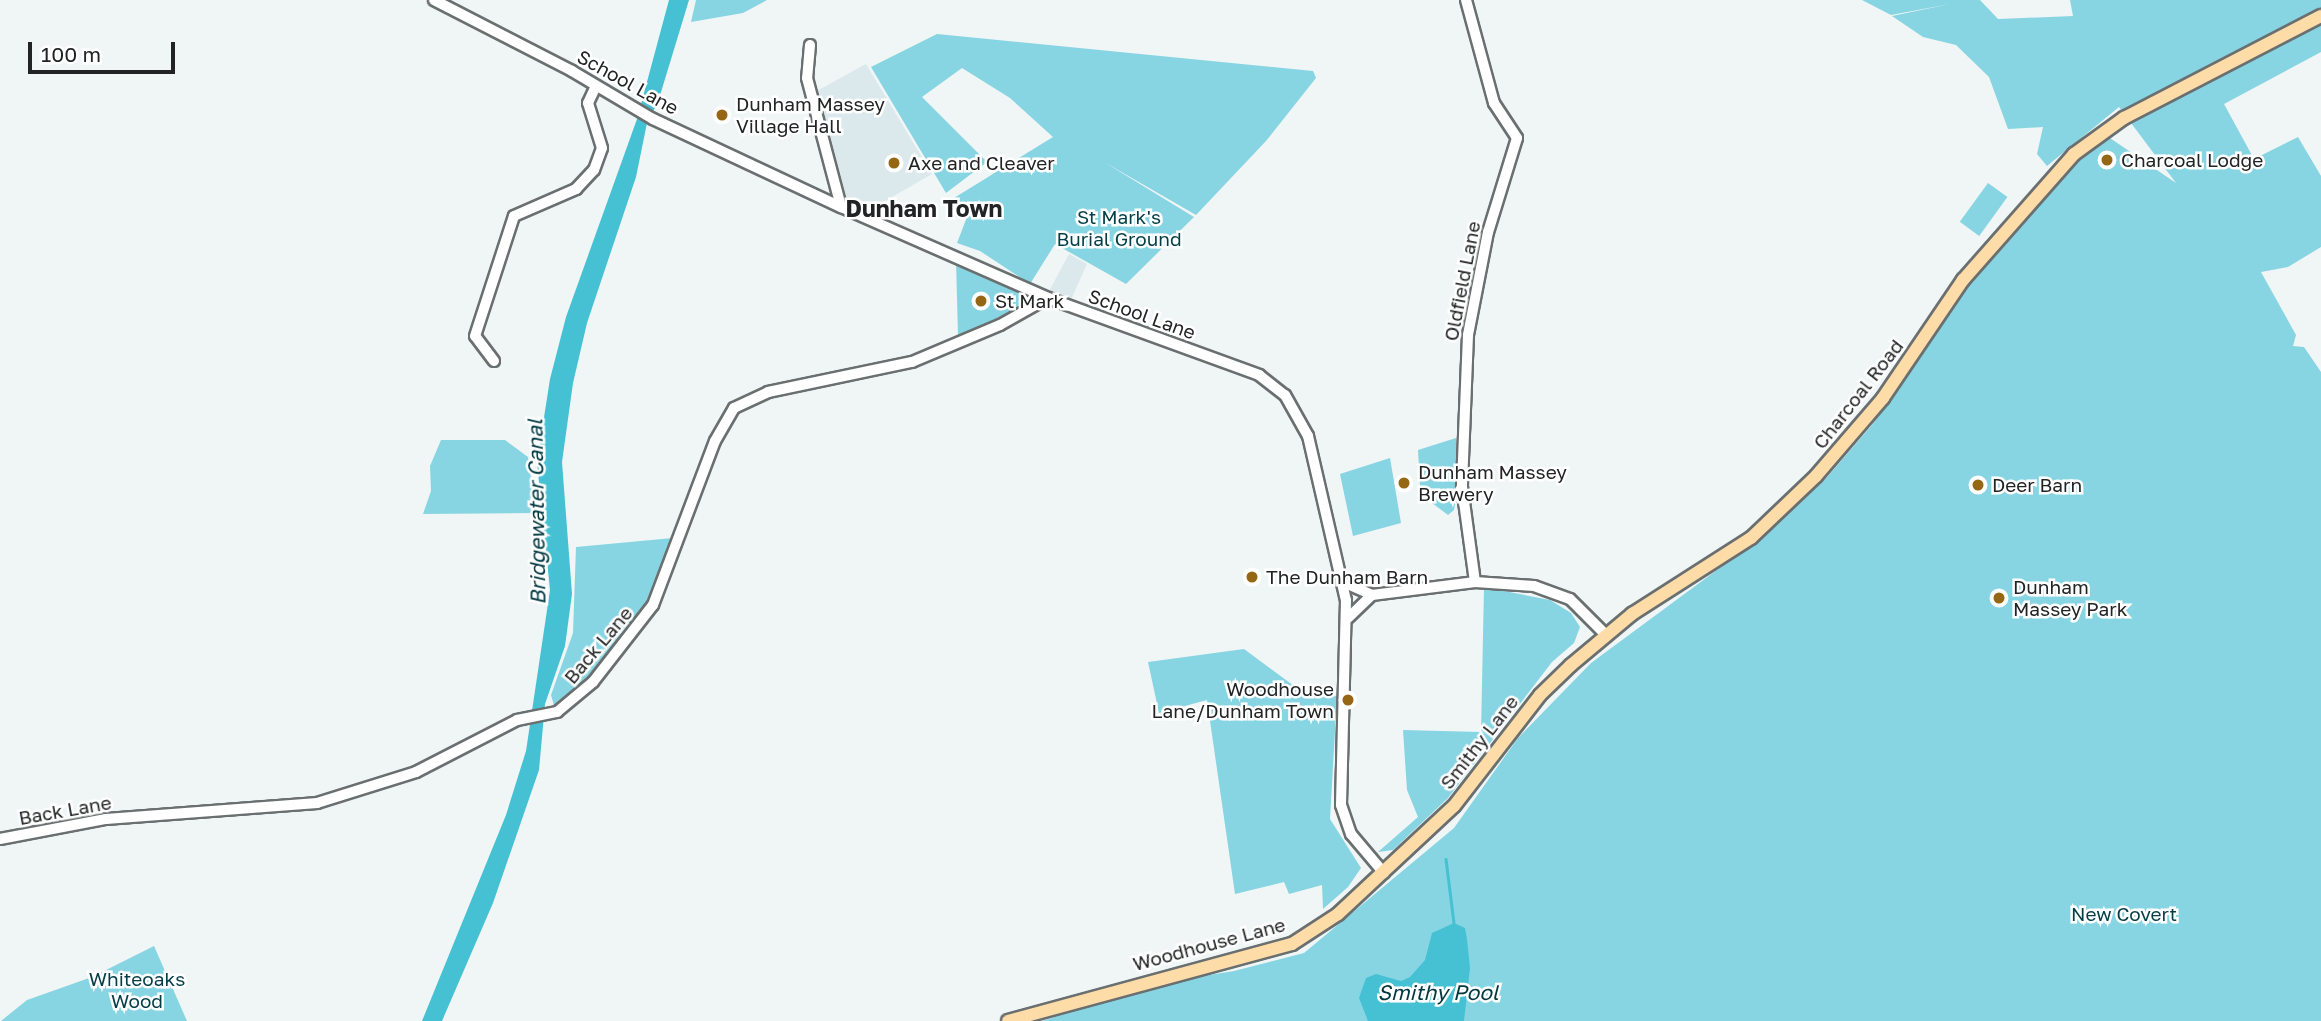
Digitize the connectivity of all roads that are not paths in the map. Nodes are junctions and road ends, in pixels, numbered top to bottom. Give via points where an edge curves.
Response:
1 (435, 0) edge
2 (1466, 0) edge
3 (2321, 16) edge
4 (810, 45) dead end
5 (596, 86) junction
6 (841, 206) junction
7 (1048, 298) junction
8 (494, 361) dead end
9 (1343, 582) junction
10 (1475, 583) junction
11 (1372, 596) junction
12 (1348, 618) junction
13 (1605, 634) junction
14 (0, 839) edge
15 (1384, 873) junction
16 (1008, 1021) edge

1 - 5 street, School Lane
2 - 10 street, Oldfield Lane via 1494,103 1517,138 1488,232 1468,335 1462,487
3 - 13 main road, Charcoal Road via 2124,118 2074,154 1971,270 1883,398 1816,476 1751,538
4 - 6 street via 807,78
5 - 6 street, School Lane via 653,119
5 - 8 street via 588,103 603,148 594,170 576,189 522,209 511,223 475,336
6 - 7 street, School Lane
7 - 9 street, School Lane via 1259,375 1284,395 1308,436
7 - 14 street, Back Lane via 944,351 880,371 768,392 733,408 715,441 653,605 593,682 566,707 548,716 522,718 415,772 317,803 106,819
9 - 11 street
9 - 12 street, School Lane
10 - 11 street
10 - 13 street via 1534,586 1559,593
11 - 12 street
12 - 15 street via 1340,805 1351,834
13 - 15 main road, Smithy Lane via 1541,695 1454,806
15 - 16 main road, Woodhouse Lane via 1338,914 1292,944

